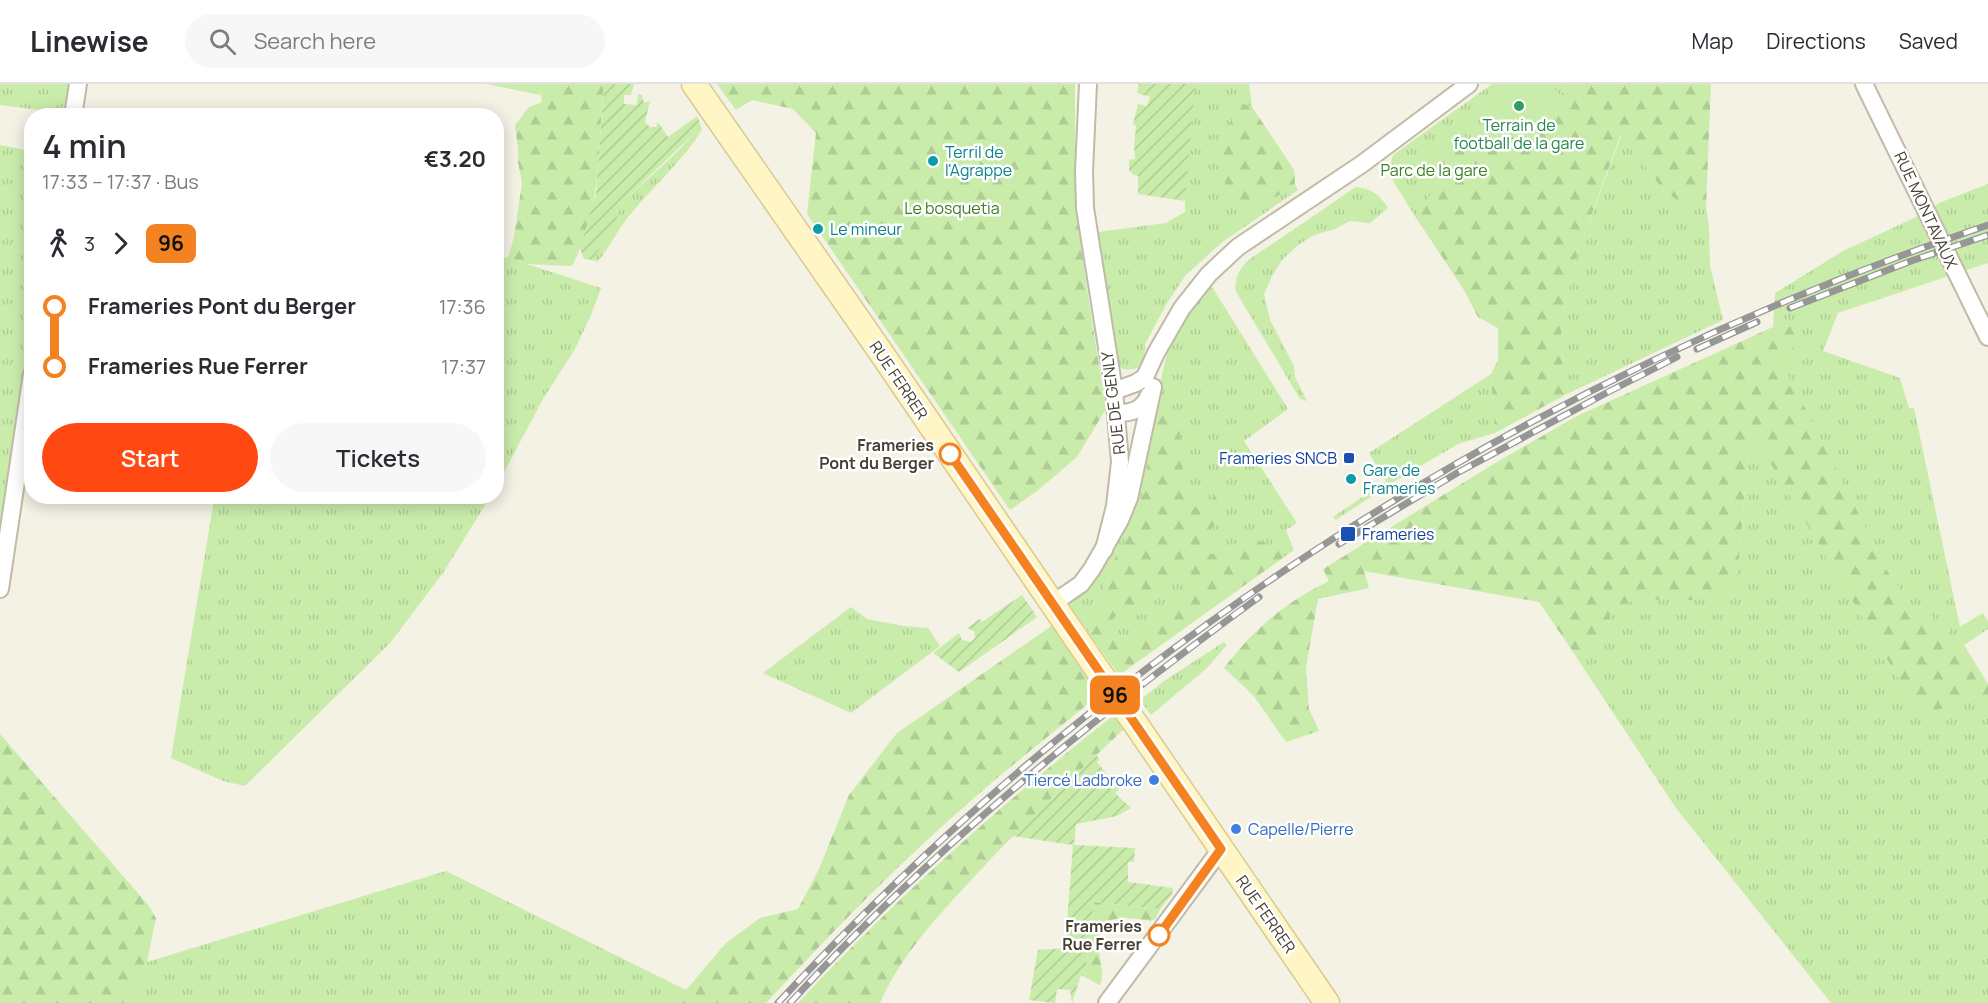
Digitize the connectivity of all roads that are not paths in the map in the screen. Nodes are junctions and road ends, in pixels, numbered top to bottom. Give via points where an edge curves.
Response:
1 (78, 84) edge
2 (693, 84) edge
3 (1088, 84) edge
4 (1469, 84) edge
5 (1864, 84) edge
6 (74, 108) edge
7 (1166, 336) junction
8 (1988, 337) edge
9 (1153, 387) junction
10 (1114, 392) junction
11 (1117, 413) junction
12 (24, 428) edge
13 (1104, 550) junction
14 (0, 589) edge
15 (1052, 604) junction
16 (1221, 849) junction
17 (1107, 1003) edge
18 (1328, 1003) edge

1 - 6 street
2 - 15 main road, RUE FERRER
3 - 10 street, RUE DE GENLY via 1084,208
4 - 7 street via 1378,152 1238,247 1209,274
5 - 8 street, RUE MONTAVAUX
7 - 9 street, RUE DE GENLY
7 - 10 street via 1144,377
9 - 11 street via 1146,403 1137,410
9 - 13 street, RUE DE GENLY via 1129,498
10 - 11 street, RUE DE GENLY
11 - 13 street, RUE DE GENLY via 1120,471
12 - 14 street
13 - 15 street via 1081,584
15 - 16 main road, RUE FERRER, bridge
16 - 17 street
16 - 18 main road, RUE FERRER

